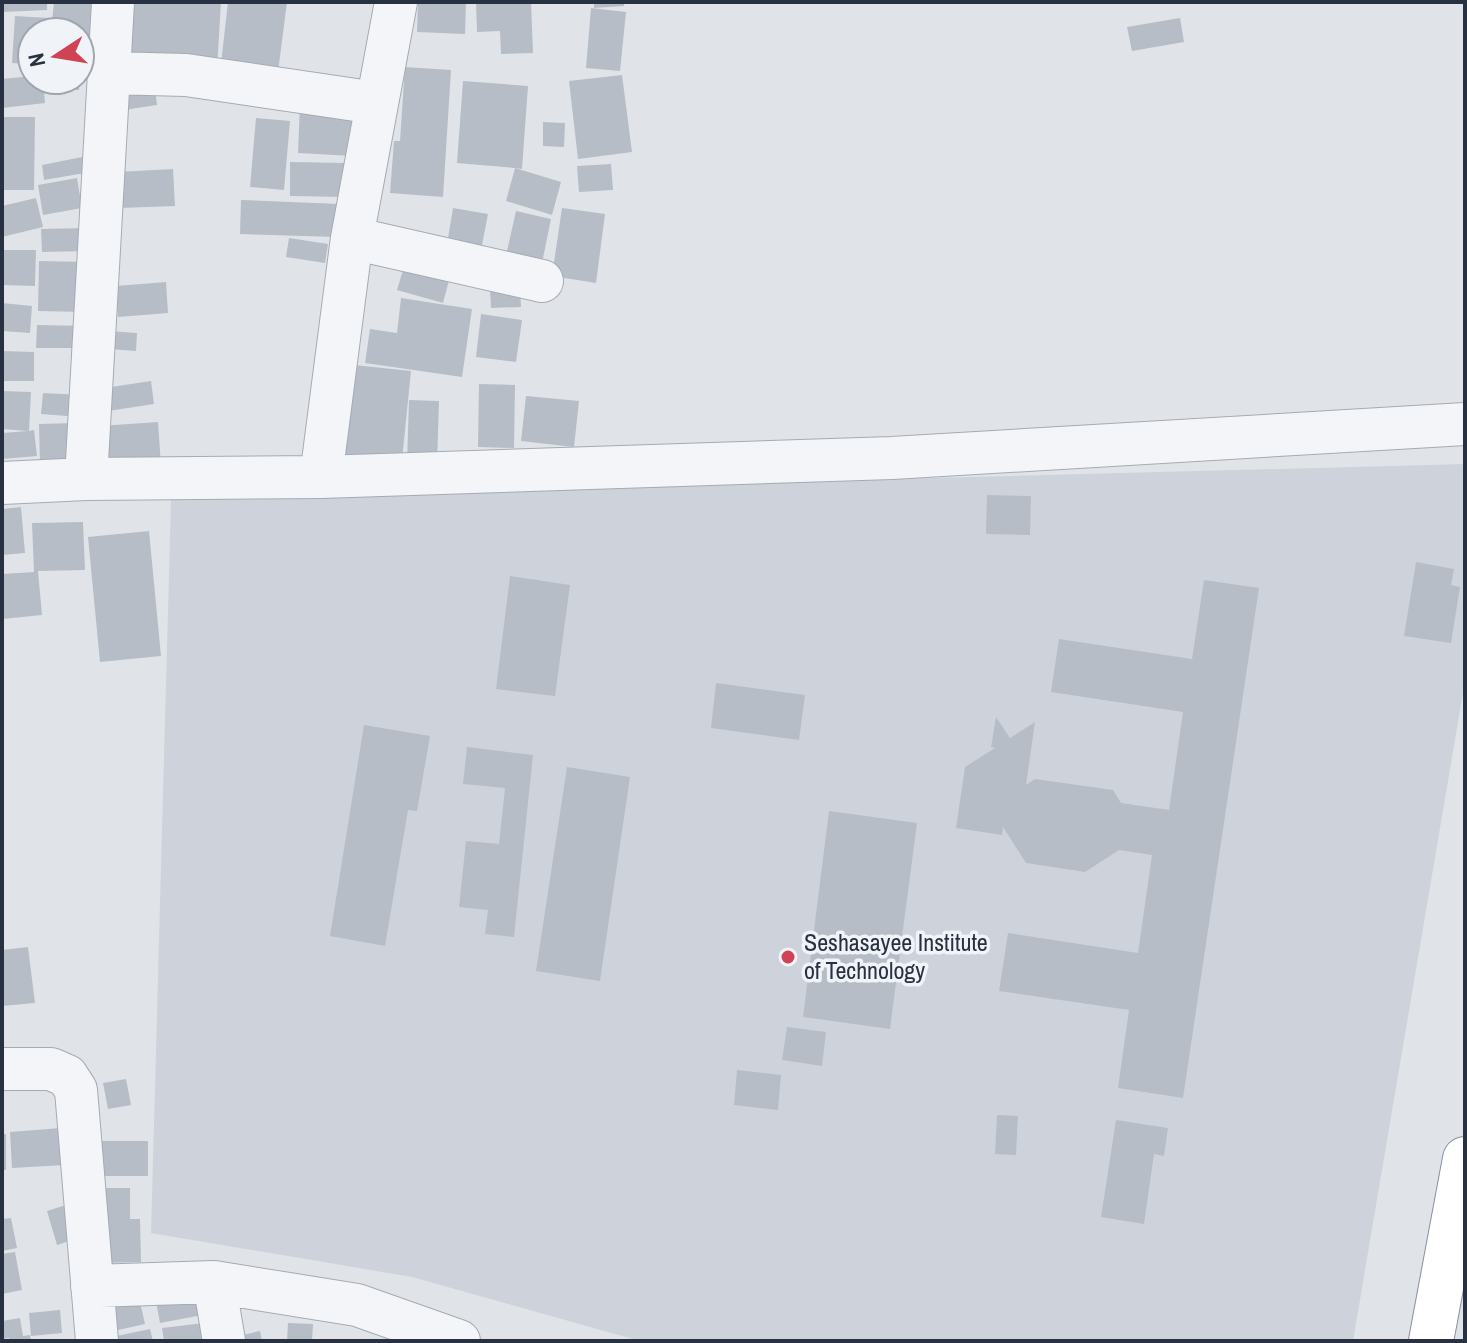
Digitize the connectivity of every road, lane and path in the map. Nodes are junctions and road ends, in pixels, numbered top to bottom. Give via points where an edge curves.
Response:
1 (113, 2) edge
2 (396, 2) edge
3 (110, 73) junction
4 (376, 103) junction
5 (352, 238) junction
6 (542, 281) dead end
7 (1465, 424) edge
8 (321, 477) junction
9 (86, 479) junction
10 (2, 483) edge
11 (2, 1069) edge
12 (1465, 1159) edge
13 (214, 1282) junction
14 (92, 1286) junction
15 (357, 1323) edge
16 (97, 1341) edge
17 (224, 1341) edge
18 (459, 1341) edge
19 (1431, 1341) edge

1 - 3 street
2 - 4 street
3 - 4 street via 186,75
3 - 9 street
4 - 5 street
5 - 6 street
5 - 8 street
7 - 8 street via 892,458
8 - 9 street
9 - 10 street
11 - 14 street via 51,1069 67,1076 76,1090
12 - 19 highway
13 - 14 street
13 - 15 street
13 - 17 street
14 - 16 street
15 - 18 street

